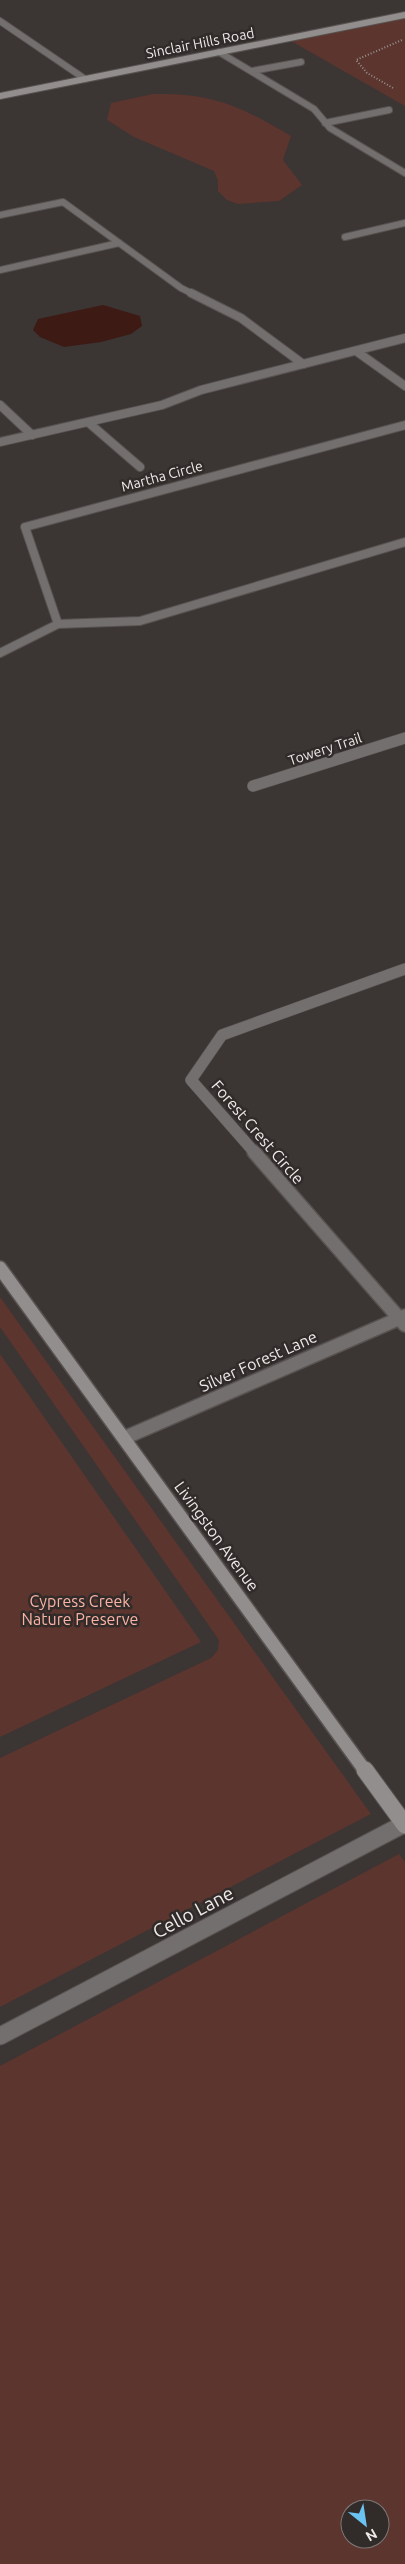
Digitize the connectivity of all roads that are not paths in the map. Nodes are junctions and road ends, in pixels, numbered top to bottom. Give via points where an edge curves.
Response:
1 (405, 15) edge
2 (0, 21) edge
3 (219, 52) junction
4 (301, 62) dead end
5 (252, 72) junction
6 (86, 79) junction
7 (0, 96) edge
8 (389, 110) dead end
9 (325, 123) junction
10 (405, 173) edge
11 (0, 215) edge
12 (405, 223) edge
13 (346, 237) dead end
14 (119, 242) junction
15 (0, 270) edge
16 (405, 338) edge
17 (356, 351) junction
18 (303, 364) junction
19 (405, 386) edge
20 (0, 405) edge
21 (89, 423) junction
22 (405, 425) edge
23 (32, 435) junction
24 (0, 442) edge
25 (140, 468) dead end
26 (405, 542) edge
27 (58, 624) junction
28 (0, 653) edge
29 (405, 738) edge
30 (253, 786) dead end
31 (405, 969) edge
32 (0, 1268) edge
33 (403, 1320) edge
34 (124, 1438) junction
35 (405, 1824) edge
36 (0, 2036) edge

1 - 3 street, Sinclair Hills Road
2 - 6 street
3 - 5 street
3 - 6 street, Sinclair Hills Road
4 - 5 street
5 - 9 street via 314,109
6 - 7 street, Sinclair Hills Road
8 - 9 street
9 - 10 street
11 - 14 street via 63,202
12 - 13 street
14 - 15 street
14 - 18 street via 181,288 241,318
16 - 17 street
17 - 18 street
17 - 19 street
18 - 21 street
20 - 23 street
21 - 23 street
21 - 25 street
22 - 27 street, Martha Circle via 26,527
23 - 24 street
26 - 27 street via 140,621
27 - 28 street
29 - 30 street, Towery Trail
31 - 33 street, Forest Crest Circle via 222,1035 191,1080
32 - 34 street, Livingston Avenue
33 - 34 street, Silver Forest Lane
34 - 35 street, Livingston Avenue
35 - 36 street, Cello Lane

